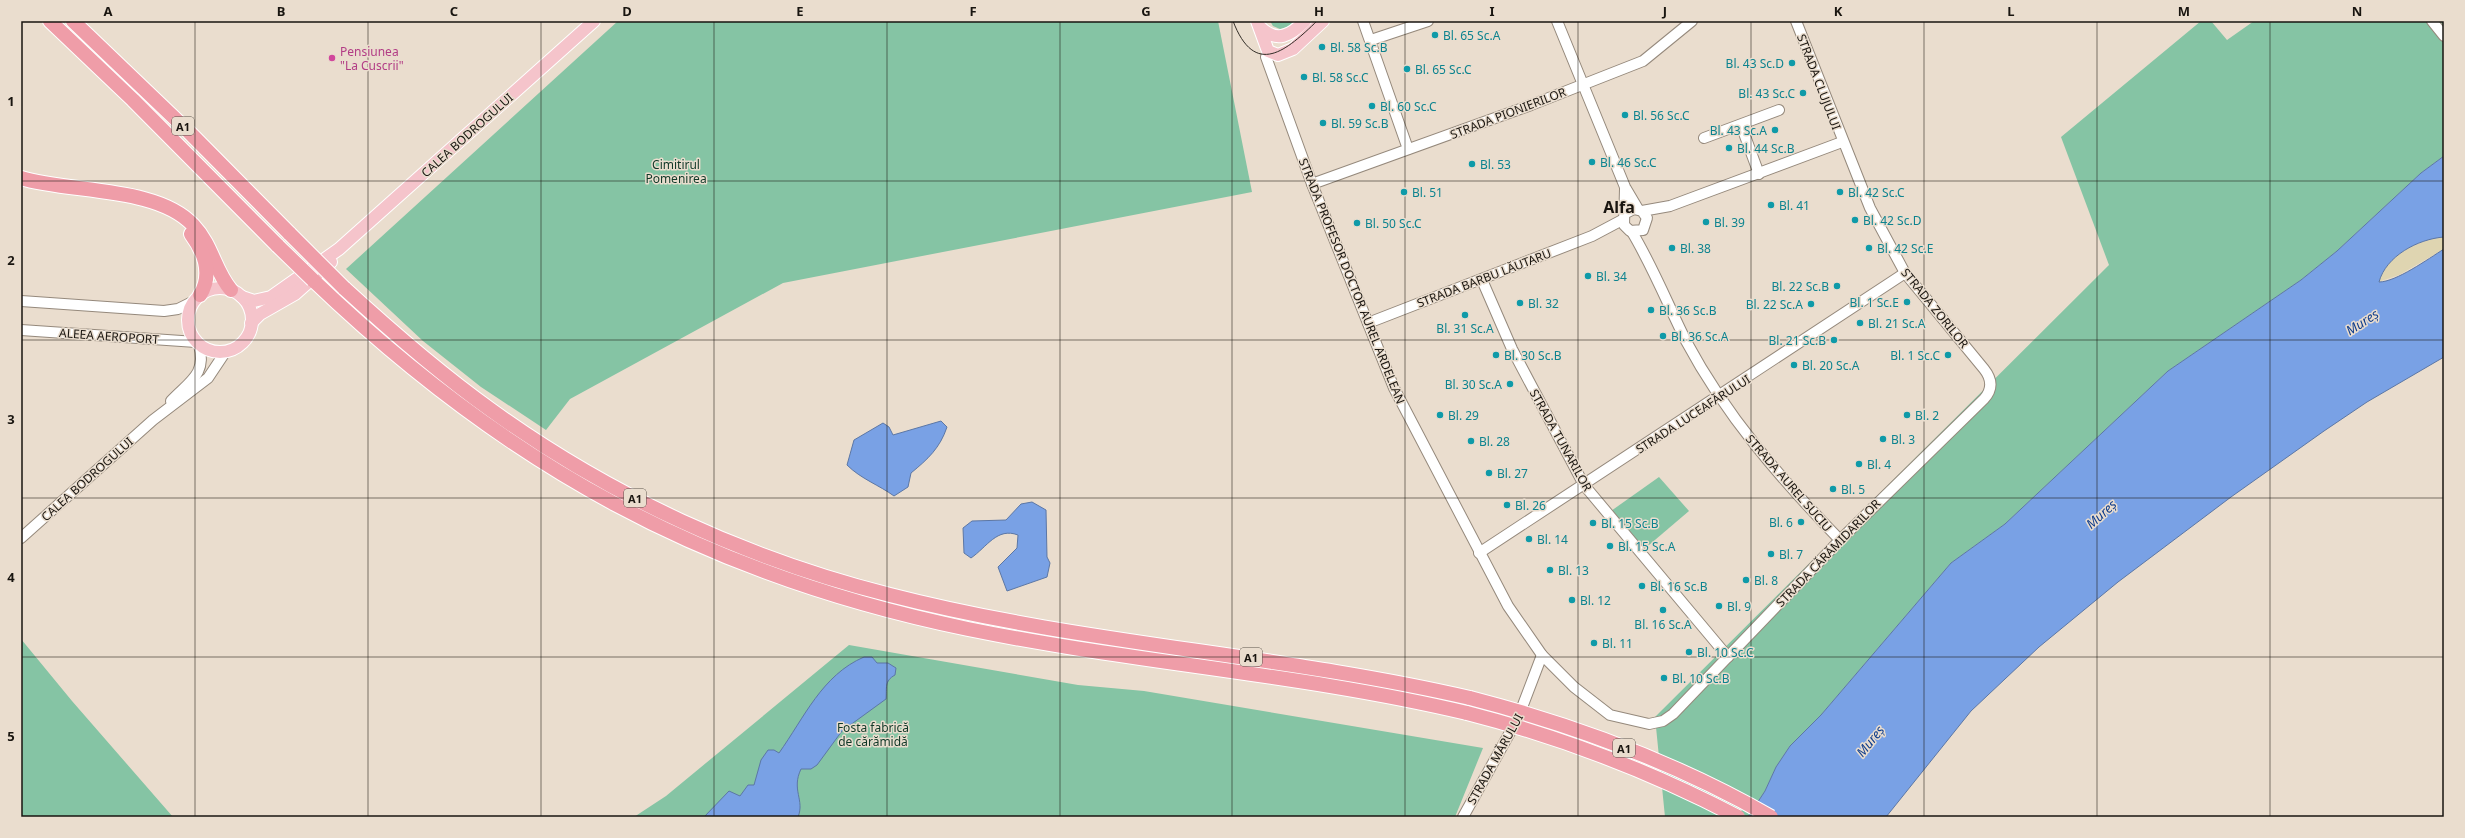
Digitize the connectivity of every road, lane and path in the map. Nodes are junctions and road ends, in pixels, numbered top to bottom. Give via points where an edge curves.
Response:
1 (39, 21) edge
2 (50, 21) edge
3 (73, 21) edge
4 (594, 21) edge
5 (1305, 21) edge
6 (1323, 21) edge
7 (1363, 21) edge
8 (1428, 21) edge
9 (1557, 21) edge
10 (1692, 21) edge
11 (1796, 21) edge
12 (1258, 24) edge
13 (1371, 40) junction
14 (72, 41) junction
15 (1268, 51) junction
16 (1285, 54) junction
17 (1270, 68) junction
18 (1584, 84) junction
19 (1779, 110) dead end
20 (1741, 125) junction
21 (1704, 138) dead end
22 (1842, 142) junction
23 (1408, 149) junction
24 (1759, 174) junction
25 (21, 178) edge
26 (1312, 184) junction
27 (1625, 187) junction
28 (157, 204) junction
29 (1670, 206) junction
30 (1640, 210) junction
31 (1625, 216) junction
32 (1646, 225) junction
33 (1631, 231) junction
34 (1600, 233) junction
35 (339, 249) junction
36 (1647, 257) junction
37 (1905, 273) junction
38 (1482, 280) junction
39 (236, 294) junction
40 (197, 298) junction
41 (21, 301) edge
42 (251, 323) junction
43 (1368, 323) junction
44 (21, 330) edge
45 (198, 343) junction
46 (226, 351) junction
47 (1991, 385) joint
48 (1720, 397) junction
49 (153, 420) junction
50 (1584, 485) junction
51 (21, 538) edge
52 (1840, 540) junction
53 (1479, 553) junction
54 (1542, 655) junction
55 (1728, 657) junction
56 (1663, 721) joint
57 (1463, 817) edge
58 (1738, 817) edge
59 (1771, 817) edge

1 - 14 highway
2 - 14 highway, A1
3 - 59 highway, A1, bridge via 189,132 344,288 405,343 491,410 568,460 636,499 713,535 800,569 880,593 1029,625 1316,667 1470,698 1551,721 1618,745 1707,784
4 - 35 main road, CALEA BODROGULUI
5 - 12 main road via 1292,34 1282,37 1271,36
6 - 16 main road
7 - 13 street
8 - 13 street
9 - 18 street
10 - 18 street, STRADA PIONIERILOR via 1650,57
11 - 22 street, STRADA CLUJULUI
12 - 15 main road, STRADA PROFESOR DOCTOR AUREL ARDELEAN
13 - 23 street
14 - 58 highway, A1, bridge via 177,142 278,246 395,355 481,422 559,473 628,512 705,549 795,583 885,610 971,629 1027,640 1331,686 1467,713 1526,729 1594,752 1673,785
15 - 16 main road via 1274,55
15 - 17 street, STRADA PROFESOR DOCTOR AUREL ARDELEAN via 1272,62
16 - 17 street
17 - 26 street, STRADA PROFESOR DOCTOR AUREL ARDELEAN
18 - 23 street, STRADA PIONIERILOR
18 - 27 street
19 - 20 street
20 - 21 street
20 - 24 street
22 - 24 street
22 - 37 street, STRADA ZORILOR via 1870,208
23 - 26 street, STRADA PIONIERILOR
24 - 29 street
25 - 28 highway via 138,197
26 - 43 street, STRADA PROFESOR DOCTOR AUREL ARDELEAN
27 - 30 street
27 - 31 street
28 - 39 highway via 176,211 195,228 209,246 220,275
28 - 40 highway via 182,223 198,245 208,277
29 - 30 street
29 - 32 street
30 - 31 street
30 - 32 street
31 - 33 street via 1624,225
31 - 34 street, STRADA BARBU LĂUTARU
32 - 33 street via 1639,232
32 - 36 street, STRADA AUREL SUCIU
33 - 34 street, STRADA BARBU LĂUTARU
33 - 36 street, STRADA AUREL SUCIU
34 - 38 street, STRADA BARBU LĂUTARU
35 - 39 main road, CALEA BODROGULUI via 271,297 254,301
35 - 42 main road, CALEA BODROGULUI via 331,262 303,288 260,314
36 - 48 street, STRADA AUREL SUCIU via 1687,341
37 - 47 street, STRADA ZORILOR via 1984,368 1990,377
37 - 48 street, STRADA LUCEAFĂRULUI
38 - 43 street, STRADA BARBU LĂUTARU
38 - 50 street, STRADA TUNARILOR via 1512,349
39 - 40 main road, CALEA BODROGULUI via 213,289
39 - 42 main road via 250,311
40 - 41 street via 178,309 164,311
40 - 45 main road, CALEA BODROGULUI via 189,312 188,322 190,333
42 - 46 main road, CALEA BODROGULUI via 244,340 235,348
43 - 53 street, STRADA PROFESOR DOCTOR AUREL ARDELEAN via 1394,388
44 - 45 street, ALEEA AEROPORT
45 - 46 main road via 211,351
45 - 49 street, CALEA BODROGULUI via 201,368
46 - 49 street, CALEA BODROGULUI via 208,378
47 - 52 street, STRADA CĂRĂMIDARILOR via 1984,399
48 - 50 street, STRADA LUCEAFĂRULUI
48 - 52 street, STRADA AUREL SUCIU via 1769,464
49 - 51 street, CALEA BODROGULUI
50 - 53 street, STRADA LUCEAFĂRULUI
50 - 55 street, STRADA TUNARILOR
52 - 55 street, STRADA CĂRĂMIDARILOR
53 - 54 street, STRADA PROFESOR DOCTOR AUREL ARDELEAN via 1508,606
54 - 56 street, STRADA PROFESOR DOCTOR AUREL ARDELEAN via 1574,687 1610,715 1649,724
54 - 57 street, STRADA MĂRULUI via 1518,718
55 - 56 street, STRADA CĂRĂMIDARILOR

